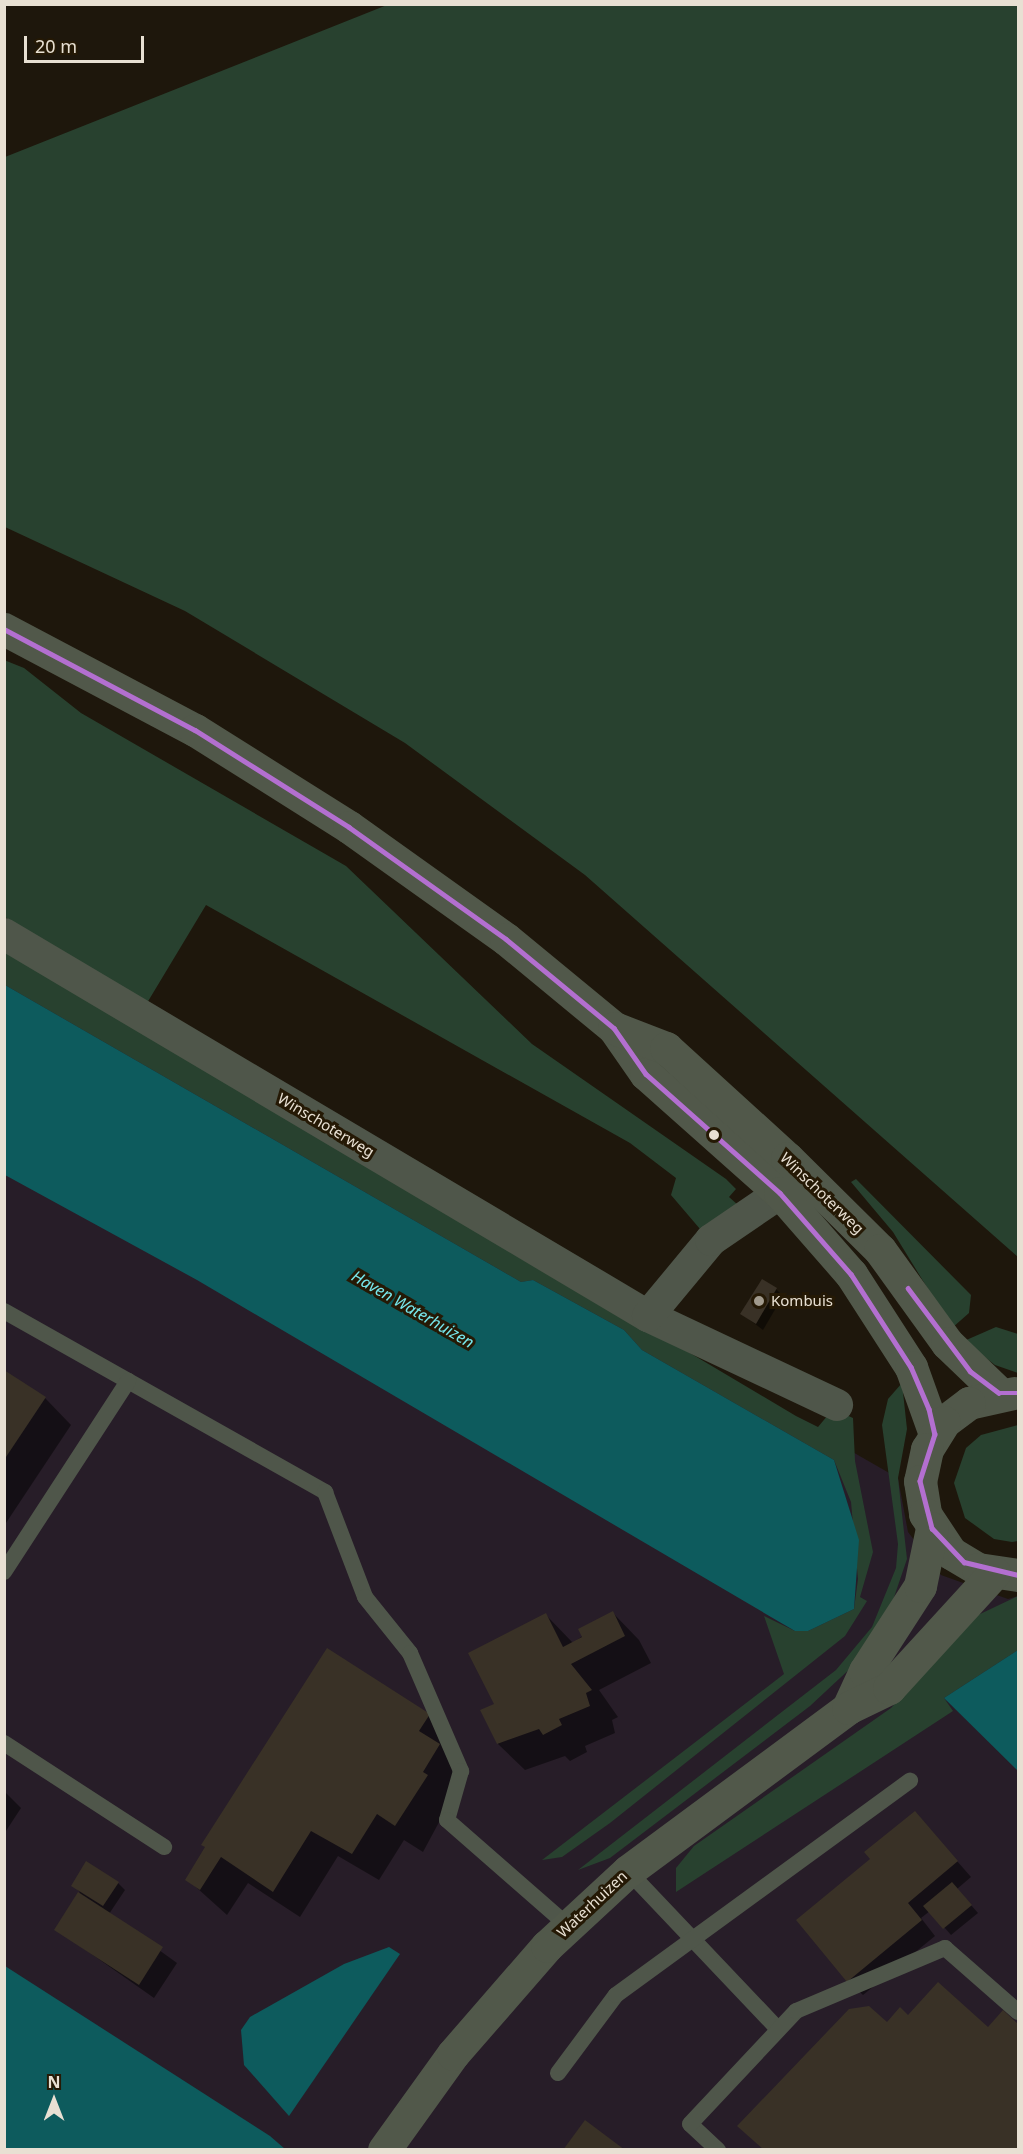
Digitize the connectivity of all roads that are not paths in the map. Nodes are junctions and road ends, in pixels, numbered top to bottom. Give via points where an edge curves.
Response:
1 (4, 629) edge
2 (4, 934) edge
3 (614, 1028) junction
4 (780, 1193) junction
5 (4, 1311) edge
6 (648, 1316) junction
7 (128, 1381) junction
8 (1009, 1393) edge
9 (837, 1405) dead end
10 (934, 1434) junction
11 (932, 1528) junction
12 (4, 1572) edge
13 (1006, 1574) edge
14 (848, 1708) junction
15 (4, 1743) edge
16 (910, 1781) dead end
17 (164, 1847) dead end
18 (628, 1871) junction
19 (568, 1926) junction
20 (697, 1942) junction
21 (1018, 2012) edge
22 (777, 2028) junction
23 (558, 2073) dead end
24 (384, 2150) edge
25 (718, 2150) edge

1 - 3 main road, Winschoterweg via 195,730 349,827 506,939
2 - 6 street, Winschoterweg
3 - 4 main road, Winschoterweg via 646,1074
3 - 8 main road, Winschoterweg via 666,1048 787,1158 880,1250 947,1343
4 - 6 street, Winschoterweg via 711,1239
4 - 10 main road, Winschoterweg via 851,1274 905,1358
5 - 7 lane
6 - 9 street, Winschoterweg
7 - 12 lane
7 - 19 lane via 325,1492 364,1597 410,1653 460,1771 447,1820
8 - 10 main road via 969,1403
10 - 11 main road via 920,1481
11 - 13 main road via 951,1553
11 - 14 main road, Waterhuizen via 920,1586 865,1671
13 - 14 main road, Waterhuizen via 889,1688
14 - 18 main road, Waterhuizen
15 - 17 lane
16 - 20 lane
18 - 19 main road, Waterhuizen
18 - 20 lane
19 - 24 main road, Waterhuizen via 509,1985
20 - 22 lane
20 - 23 lane via 616,1995
21 - 22 lane via 945,1948 796,2011
22 - 25 lane via 690,2124

